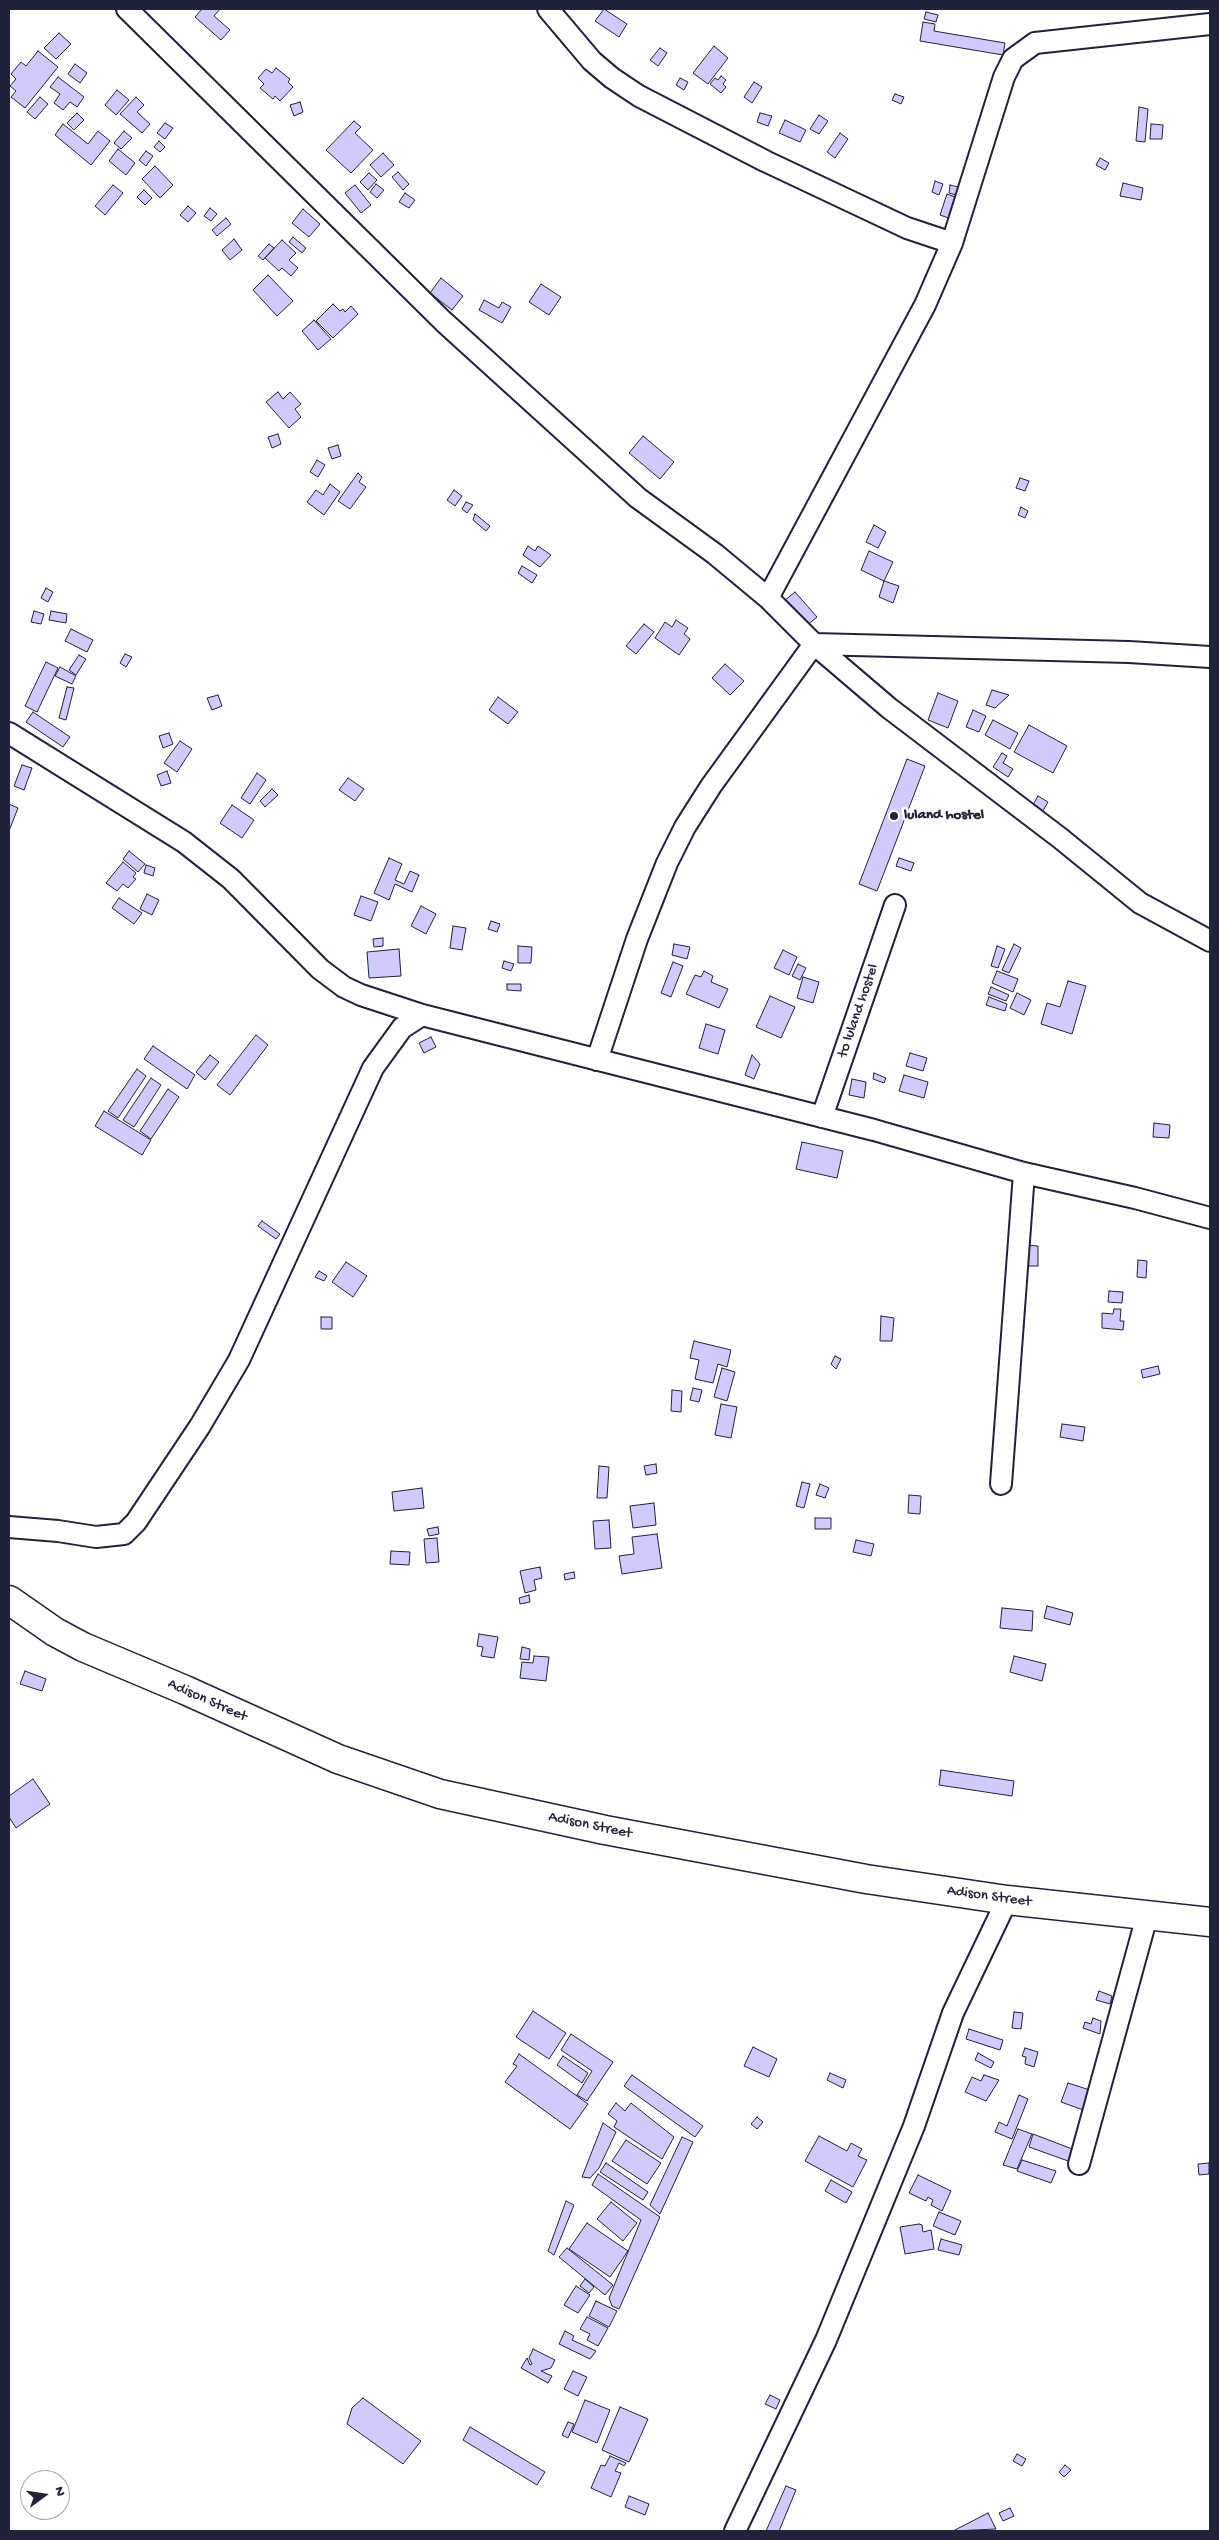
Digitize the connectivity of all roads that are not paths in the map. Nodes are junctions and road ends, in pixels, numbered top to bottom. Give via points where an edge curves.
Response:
1 (127, 9) edge
2 (548, 9) edge
3 (1210, 24) edge
4 (952, 242) junction
5 (768, 598) junction
6 (814, 644) junction
7 (1210, 657) edge
8 (9, 733) edge
9 (895, 905) dead end
10 (1210, 941) edge
11 (422, 1015) junction
12 (597, 1060) junction
13 (822, 1117) junction
14 (1024, 1173) junction
15 (1210, 1218) edge
16 (1001, 1484) dead end
17 (9, 1527) edge
18 (9, 1600) edge
19 (1007, 1900) junction
20 (1147, 1916) junction
21 (1210, 1922) edge
22 (1079, 2164) dead end
23 (735, 2531) edge

1 - 5 street via 444,322 638,498 715,554
2 - 4 street via 592,61 639,96 765,162 907,228
3 - 4 street via 1035,43 1013,59 1004,77
4 - 5 street via 925,305
5 - 6 street
6 - 7 street
6 - 10 street via 889,708 1140,903
6 - 12 street via 711,786 685,828 667,863 637,939
8 - 11 street via 198,852 238,885 320,969 344,987
9 - 13 street, to luland hostel
11 - 12 street
11 - 17 street via 402,1028 373,1068 239,1360 200,1426 136,1522 124,1534 96,1537
12 - 13 street
13 - 14 street
14 - 15 street
14 - 16 street
18 - 19 street, Adison Street via 83,1648 338,1759 440,1794 703,1849 866,1879
19 - 20 street, Adison Street
19 - 23 street via 953,2013 914,2126 826,2340
20 - 21 street, Adison Street
20 - 22 street

